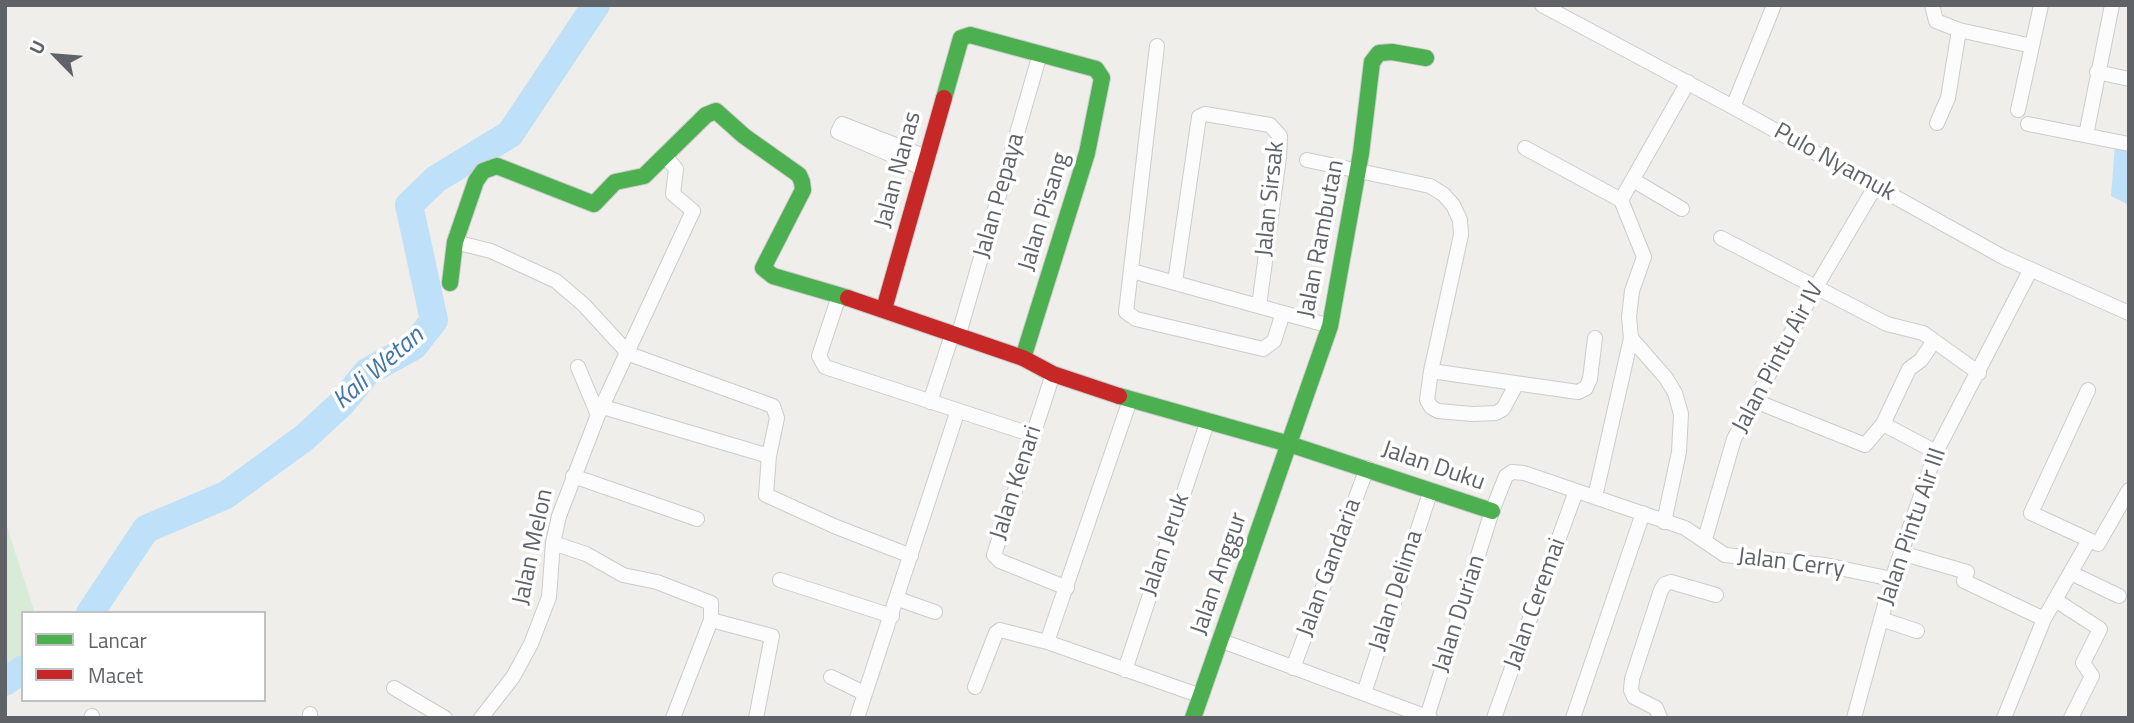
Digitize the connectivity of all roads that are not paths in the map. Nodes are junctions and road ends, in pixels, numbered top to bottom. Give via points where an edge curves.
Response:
1 (1774, 5) edge
2 (1932, 5) edge
3 (2041, 5) edge
4 (2112, 5) edge
5 (1546, 6) edge
6 (1959, 30) junction
7 (1157, 46) dead end
8 (2032, 46) junction
9 (1040, 54) junction
10 (1426, 58) dead end
11 (2097, 72) junction
12 (2129, 79) edge
13 (1688, 82) junction
14 (1733, 107) junction
15 (2018, 110) dead end
16 (1937, 123) dead end
17 (2028, 124) dead end
18 (2086, 135) junction
19 (2129, 144) edge
20 (1525, 148) dead end
21 (666, 157) junction
22 (1307, 160) dead end
23 (924, 162) junction
24 (1356, 172) junction
25 (1633, 180) junction
26 (1875, 187) junction
27 (1620, 200) junction
28 (1682, 209) dead end
29 (1721, 237) dead end
30 (455, 242) junction
31 (2031, 270) junction
32 (1132, 271) junction
33 (1175, 282) junction
34 (450, 283) dead end
35 (1816, 287) junction
36 (839, 296) junction
37 (1259, 306) junction
38 (884, 309) junction
39 (1283, 313) junction
40 (2129, 313) edge
41 (1329, 326) junction
42 (1630, 334) junction
43 (955, 336) junction
44 (1595, 338) dead end
45 (1934, 341) junction
46 (629, 354) junction
47 (1023, 358) junction
48 (578, 367) dead end
49 (1431, 371) junction
50 (1979, 373) junction
51 (1053, 374) junction
52 (1516, 385) junction
53 (2088, 390) dead end
54 (1130, 400) junction
55 (1755, 401) junction
56 (930, 402) junction
57 (601, 411) junction
58 (957, 413) junction
59 (1208, 420) junction
60 (1883, 424) junction
61 (1033, 435) junction
62 (1289, 444) junction
63 (1936, 452) junction
64 (769, 456) junction
65 (1367, 468) junction
66 (573, 475) junction
67 (1431, 490) junction
68 (2129, 490) edge
69 (1576, 491) junction
70 (1595, 497) junction
71 (1492, 511) junction
72 (1643, 513) junction
73 (697, 519) dead end
74 (1664, 522) junction
75 (1701, 536) junction
76 (553, 543) junction
77 (2093, 543) junction
78 (1900, 553) junction
79 (911, 556) junction
80 (2071, 573) junction
81 (1892, 579) junction
82 (780, 580) dead end
83 (1066, 588) junction
84 (1716, 595) dead end
85 (2119, 596) dead end
86 (898, 599) junction
87 (2057, 601) junction
88 (935, 612) dead end
89 (892, 616) junction
90 (1881, 619) junction
91 (2044, 619) junction
92 (711, 620) junction
93 (1917, 631) dead end
94 (1222, 641) junction
95 (1047, 642) junction
96 (1293, 668) junction
97 (1125, 670) junction
98 (831, 677) dead end
99 (975, 687) dead end
100 (394, 688) dead end
101 (1364, 692) junction
102 (864, 693) junction
103 (1201, 696) junction
104 (1428, 717) edge
105 (445, 718) edge
106 (481, 718) edge
107 (673, 718) edge
108 (756, 718) edge
109 (857, 718) edge
110 (1193, 718) edge
111 (1494, 718) edge
112 (1573, 718) edge
113 (1660, 718) edge
114 (1854, 718) edge
115 (2004, 718) edge
116 (2071, 718) edge

1 - 14 street
2 - 6 street via 1936,21
3 - 8 street
4 - 11 street
5 - 13 street, Pulo Nyamuk
6 - 8 street
6 - 16 street via 1948,98
7 - 32 street
8 - 15 street
9 - 23 street, Jalan Nanas via 970,35 957,43
9 - 43 street, Jalan Pepaya
9 - 47 street, Jalan Pisang via 1096,69 1102,78 1087,153
10 - 24 street, Jalan Rambutan via 1392,52 1379,53 1372,62
11 - 12 street
11 - 18 street
13 - 14 street, Pulo Nyamuk
13 - 25 street
14 - 26 street, Pulo Nyamuk
17 - 18 street
18 - 19 street
20 - 27 street
21 - 30 street via 644,176 615,182 594,204 507,169 491,167 476,181
21 - 36 street, Jalan Duku via 706,115 716,111 799,175 803,190 763,268 773,276
21 - 46 street, Jalan Melon via 676,169 673,194 693,211
22 - 24 street
23 - 23 street via 838,132 842,124
23 - 38 street, Jalan Nanas
24 - 41 street, Jalan Rambutan
24 - 49 street via 1430,187 1444,194 1460,220 1461,235
25 - 27 street
25 - 28 street
26 - 31 street, Pulo Nyamuk
26 - 35 street, Jalan Pintu Air IV
27 - 42 street via 1644,257 1632,291
29 - 35 street
30 - 34 street
30 - 46 street via 491,251 562,285
31 - 40 street, Pulo Nyamuk
31 - 50 street, Jalan Pintu Air III
32 - 33 street
32 - 39 street via 1126,312 1136,319 1263,349 1274,341
33 - 37 street
33 - 37 street, Jalan Sirsak via 1199,117 1205,114 1270,125 1279,132 1279,156
35 - 45 street via 1887,324 1916,330
35 - 55 street, Jalan Pintu Air IV
36 - 38 street, Jalan Duku
36 - 56 street via 819,356 821,365
37 - 39 street
38 - 43 street, Jalan Duku
39 - 41 street
41 - 62 street, Jalan Rambutan
42 - 70 street
42 - 74 street via 1666,378 1681,414 1679,452
43 - 47 street, Jalan Duku
43 - 56 street, Jalan Pepaya
44 - 52 street via 1586,388 1578,392
45 - 50 street
45 - 60 street via 1909,369
46 - 57 street, Jalan Melon
46 - 64 street via 773,406 777,418
47 - 51 street, Jalan Duku
48 - 57 street
49 - 52 street
49 - 52 street via 1427,400 1438,411 1496,413
50 - 63 street, Jalan Pintu Air III
51 - 54 street, Jalan Duku
51 - 61 street, Jalan Kenari
53 - 77 street via 2031,513
54 - 59 street, Jalan Duku
54 - 83 street
55 - 60 street via 1865,445
55 - 75 street, Jalan Pintu Air IV via 1734,439
56 - 58 street
57 - 64 street
57 - 66 street, Jalan Melon
58 - 61 street
58 - 79 street
59 - 62 street, Jalan Duku
59 - 97 street, Jalan Jeruk
60 - 63 street
61 - 83 street, Jalan Kenari via 994,555
62 - 65 street, Jalan Duku
62 - 94 street, Jalan Anggur
63 - 78 street, Jalan Pintu Air III
64 - 79 street via 768,496
65 - 67 street, Jalan Duku
65 - 96 street, Jalan Gandaria
66 - 73 street
66 - 76 street, Jalan Melon
67 - 71 street, Jalan Duku
67 - 101 street, Jalan Delima
68 - 77 street
69 - 70 street, Jalan Duku
69 - 71 street, Jalan Duku via 1517,471 1506,476
69 - 111 street, Jalan Ceremai
70 - 72 street, Jalan Duku
71 - 104 street, Jalan Durian
72 - 74 street, Jalan Duku
72 - 112 street
74 - 75 street, Jalan Duku
75 - 81 street, Jalan Cerry via 1725,555 1825,565
76 - 92 street via 586,554 630,578 700,597 711,603
76 - 106 street, Jalan Melon via 551,584 543,617 513,677
77 - 80 street
78 - 81 street, Jalan Pintu Air III
78 - 91 street via 1967,572 1964,580
79 - 86 street
80 - 85 street
80 - 87 street
81 - 90 street, Jalan Pintu Air III
82 - 89 street
83 - 95 street
84 - 113 street via 1671,582 1663,587 1631,691 1656,708
86 - 88 street
86 - 89 street
87 - 91 street
87 - 116 street via 2100,629 2083,663 2092,676
89 - 102 street
90 - 93 street
90 - 114 street, Jalan Pintu Air III
91 - 115 street
92 - 107 street
92 - 108 street via 772,636
94 - 96 street
94 - 103 street, Jalan Anggur
95 - 97 street
95 - 99 street via 1000,629
96 - 101 street
97 - 103 street
98 - 102 street
100 - 105 street
101 - 104 street
102 - 109 street
103 - 110 street, Jalan Anggur

